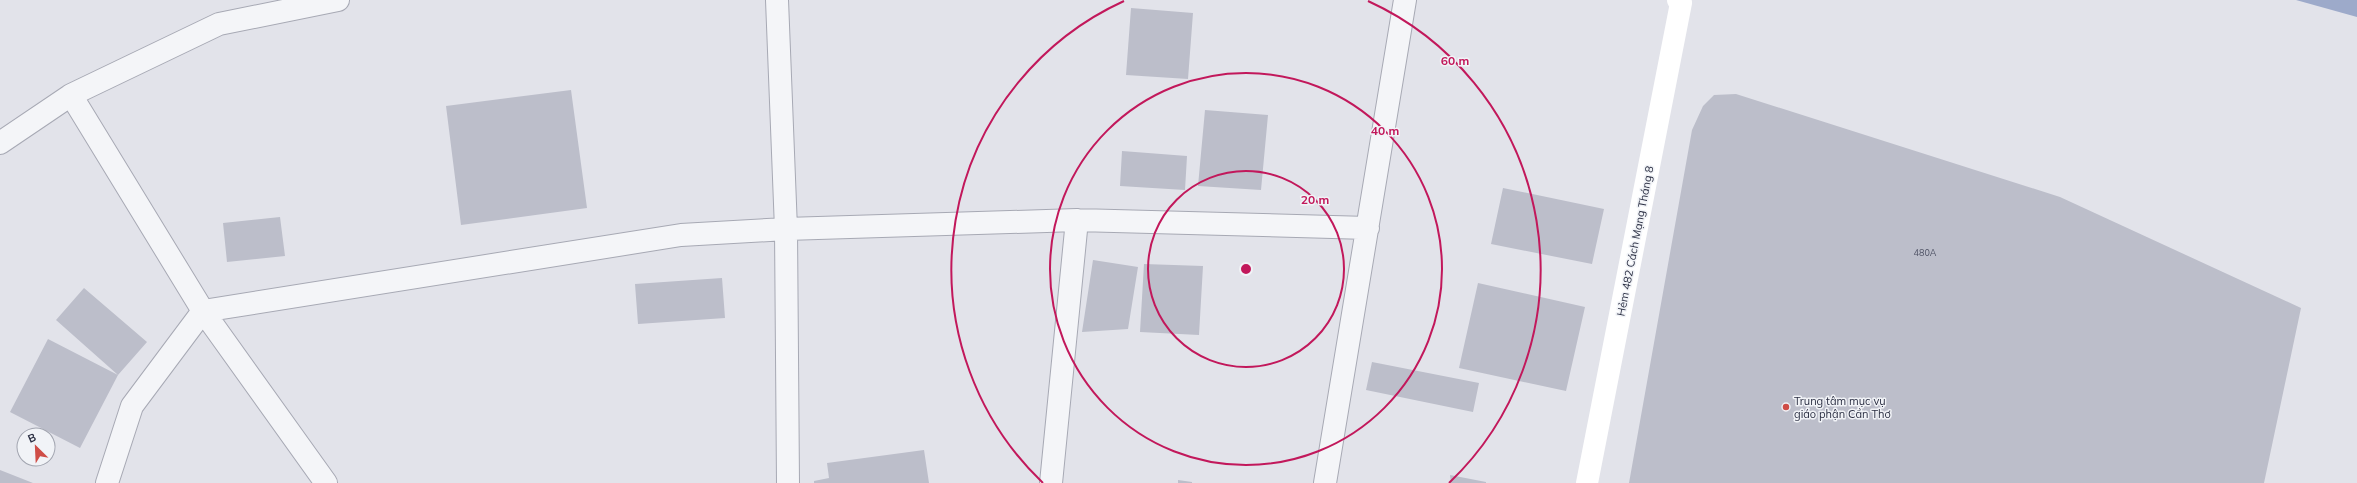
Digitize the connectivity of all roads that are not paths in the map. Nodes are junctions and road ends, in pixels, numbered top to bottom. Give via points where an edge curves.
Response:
1 (338, 0) edge
2 (776, 0) edge
3 (1405, 0) edge
4 (1678, 0) edge
5 (71, 95) junction
6 (0, 143) edge
7 (1077, 220) junction
8 (786, 228) junction
9 (1368, 228) junction
10 (203, 312) junction
11 (107, 483) edge
12 (326, 483) edge
13 (788, 483) edge
14 (1051, 483) edge
15 (1325, 483) edge
16 (1587, 483) edge

1 - 5 street via 219,24
2 - 8 street
3 - 9 street
4 - 16 street, Hẻm 482 Cách Mạng Tháng 8 via 1681,4
5 - 6 street
5 - 10 street
7 - 8 street
7 - 9 street
7 - 14 street
8 - 10 street via 681,235
8 - 13 street
9 - 15 street
10 - 11 street via 132,406
10 - 12 street

